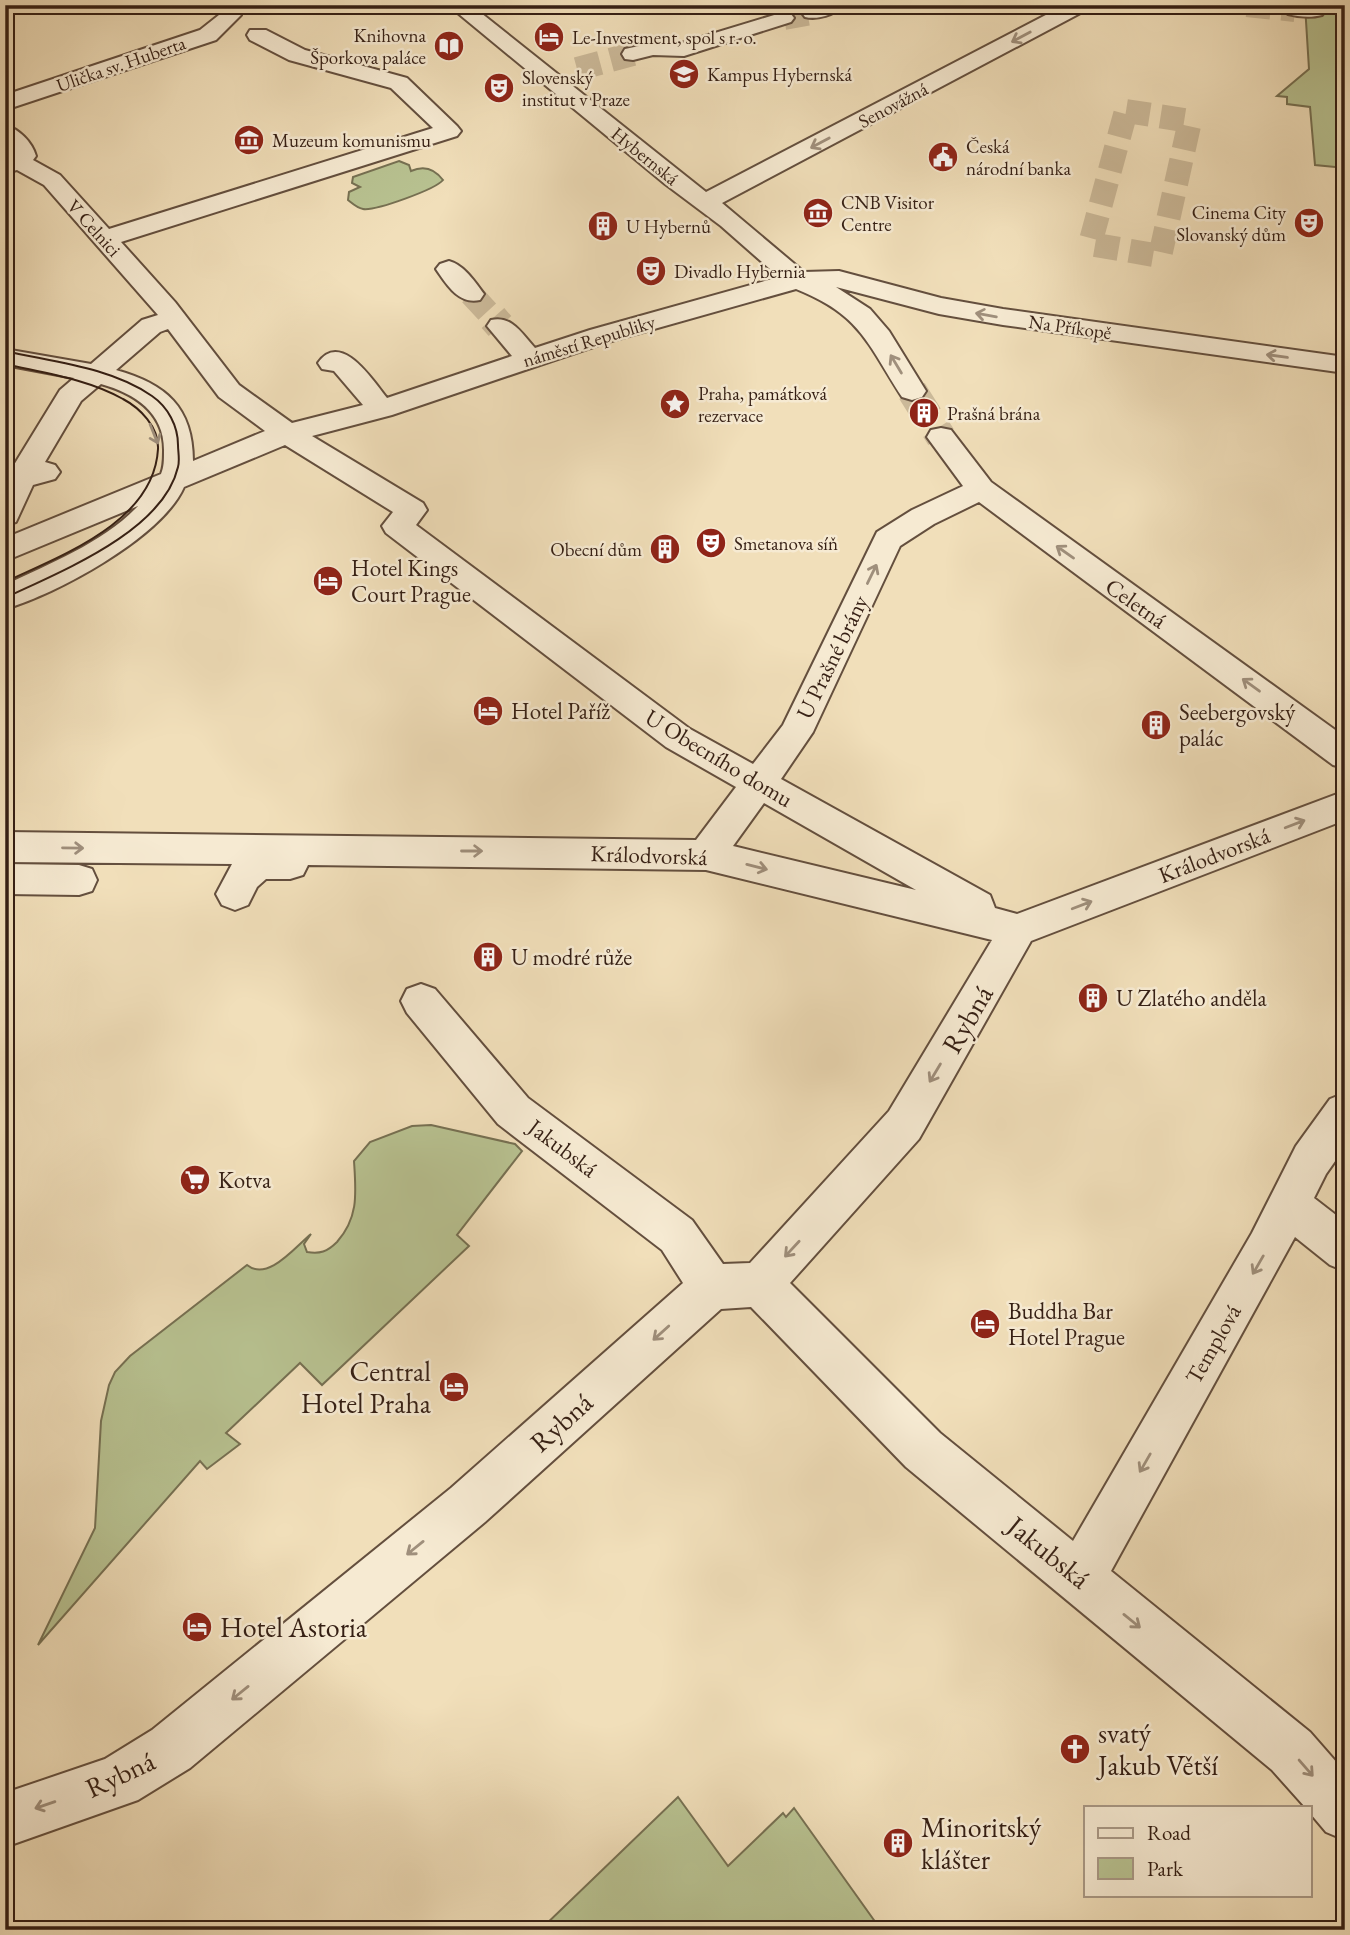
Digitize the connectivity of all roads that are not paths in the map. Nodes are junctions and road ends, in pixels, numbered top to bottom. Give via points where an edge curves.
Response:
1 (458, 5) edge
2 (833, 5) edge
3 (1081, 5) edge
4 (812, 13) tunnel mouth
5 (231, 15) dead end
6 (783, 18) tunnel mouth
7 (258, 34) dead end
8 (633, 54) tunnel mouth
9 (570, 71) tunnel mouth
10 (547, 78) junction
11 (5, 103) edge
12 (5, 132) edge
13 (13, 164) edge
14 (705, 203) junction
15 (104, 239) junction
16 (449, 270) dead end
17 (798, 280) junction
18 (471, 294) tunnel mouth
19 (168, 311) junction
20 (500, 326) tunnel mouth
21 (9, 358) edge
22 (529, 358) junction
23 (332, 363) dead end
24 (1345, 365) edge
25 (88, 379) junction
26 (912, 391) tunnel mouth
27 (382, 409) junction
28 (287, 433) junction
29 (940, 437) tunnel mouth
30 (57, 469) dead end
31 (21, 478) junction
32 (173, 480) junction
33 (981, 489) junction
34 (144, 492) junction
35 (5, 515) edge
36 (5, 550) edge
37 (5, 582) edge
38 (5, 598) edge
39 (1345, 755) edge
40 (758, 783) junction
41 (1345, 805) edge
42 (5, 847) edge
43 (421, 851) junction
44 (706, 855) junction
45 (5, 879) edge
46 (79, 880) dead end
47 (235, 894) dead end
48 (1018, 930) junction
49 (421, 1001) dead end
50 (1345, 1112) edge
51 (1288, 1204) junction
52 (1345, 1250) edge
53 (760, 1283) junction
54 (712, 1287) junction
55 (1080, 1577) junction
56 (1345, 1812) edge
57 (5, 1819) edge

1 - 10 street, Hybernská
2 - 4 street
3 -> 14 street, Senovážná
5 - 11 street, Ulička sv. Huberta via 208,35
6 - 8 street via 684,50
7 - 15 street via 297,55 399,83 449,131
9 - 10 street
10 - 14 street, Hybernská
12 - 13 street, V Celnici via 24,152
13 - 15 street, V Celnici via 52,180
14 - 17 street, Hybernská
15 - 19 street, V Celnici
16 - 18 street
17 - 22 street, náměstí Republiky
24 -> 17 street, Na Příkopě via 1003,317 940,306 839,279
26 -> 17 street via 873,325 839,299
19 - 25 street
19 - 28 street via 229,391
20 - 22 street
21 - 25 street
22 - 27 street, náměstí Republiky
23 - 27 street via 339,360
25 - 31 street via 70,396
25 - 32 street via 140,390 165,409 180,445
25 -> 34 street via 126,401 152,426 158,460
27 - 28 street, náměstí Republiky
28 - 32 street, náměstí Republiky
28 - 40 street, U Obecního domu via 412,510 397,526 678,738
29 - 33 street, Celetná
30 - 31 street
31 - 35 street
32 - 34 street, náměstí Republiky
32 - 38 street via 153,509 120,537
39 -> 33 street, Celetná
40 -> 33 street, U Prašné brány via 796,732 888,540
34 - 36 street, náměstí Republiky
34 - 37 street via 85,542
40 - 44 street, U Prašné brány
40 - 48 street, U Obecního domu
48 -> 41 street, Králodvorská
42 -> 43 street, Králodvorská
43 -> 44 street, Králodvorská
43 - 47 street via 351,869 259,864 242,876
44 -> 48 street, Králodvorská
45 - 46 street
48 -> 53 street, Rybná via 904,1125
49 - 54 street, Jakubská via 513,1111 677,1235
50 - 51 street, Templová via 1311,1160
51 - 52 street
51 -> 55 street, Templová
53 - 54 street
53 - 55 street, Jakubská via 923,1450
54 -> 57 street, Rybná via 468,1505 171,1749 118,1781
55 -> 56 street, Jakubská via 1291,1751

